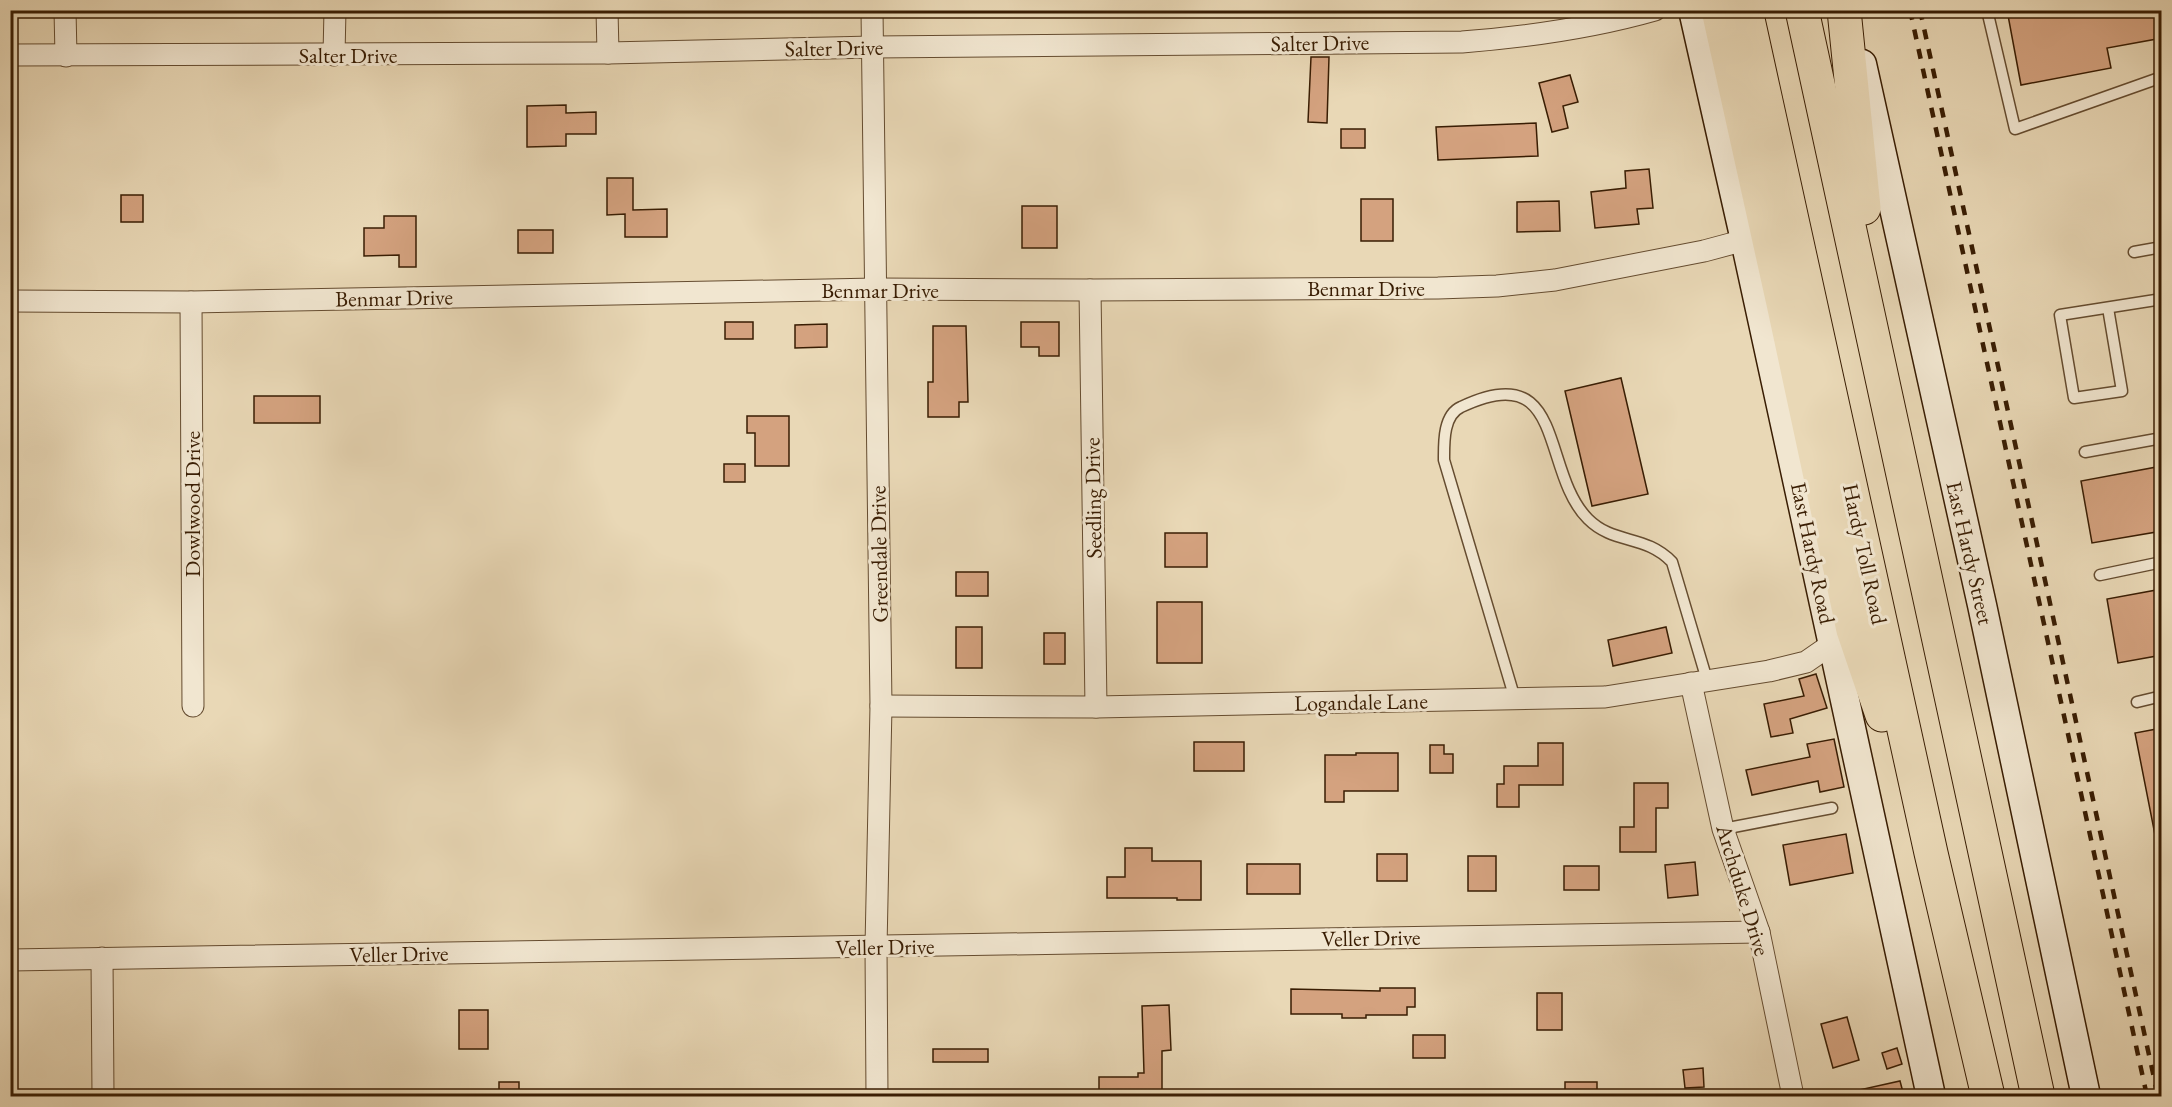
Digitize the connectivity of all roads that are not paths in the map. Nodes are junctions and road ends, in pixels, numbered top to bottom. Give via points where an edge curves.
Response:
1 (65, 10) edge
2 (334, 10) edge
3 (607, 10) edge
4 (872, 10) edge
5 (1655, 10) edge
6 (1692, 10) edge
7 (1718, 10) edge
8 (1746, 10) edge
9 (1802, 10) edge
10 (1844, 10) edge
11 (1851, 10) edge
12 (1987, 10) edge
13 (873, 47) junction
14 (608, 53) junction
15 (10, 55) edge
16 (334, 55) junction
17 (66, 56) junction
18 (2162, 76) edge
19 (1745, 240) junction
20 (2162, 247) edge
21 (2134, 252) dead end
22 (876, 289) junction
23 (1090, 290) junction
24 (2162, 299) edge
25 (10, 301) edge
26 (191, 302) junction
27 (2108, 308) junction
28 (1878, 359) junction
29 (2162, 438) edge
30 (2085, 452) dead end
31 (2162, 562) edge
32 (2100, 575) dead end
33 (1832, 644) junction
34 (1699, 682) junction
35 (2162, 696) edge
36 (1515, 699) junction
37 (2137, 702) dead end
38 (193, 706) dead end
39 (881, 706) junction
40 (1096, 707) junction
41 (1832, 808) dead end
42 (1723, 829) junction
43 (1931, 853) junction
44 (1759, 932) junction
45 (876, 947) junction
46 (102, 958) junction
47 (10, 960) edge
48 (103, 1096) edge
49 (877, 1096) edge
50 (1793, 1096) edge
51 (1931, 1096) edge
52 (1988, 1096) edge
53 (2038, 1096) edge
54 (2086, 1096) edge

1 - 17 street
2 - 16 street
3 - 14 street
4 - 13 street, Greendale Drive
5 - 13 street, Salter Drive via 1562,31 1462,42
6 - 19 main road, East Hardy Road
7 - 43 highway via 1852,630
8 - 43 highway, Hardy Toll Road
9 - 28 highway
10 - 28 highway
11 - 54 main road, East Hardy Street
12 - 18 lane via 2015,129
13 - 14 street, Salter Drive
13 - 22 street, Greendale Drive
14 - 16 street, Salter Drive
15 - 17 street, Salter Drive
16 - 17 street, Salter Drive
19 - 23 street, Benmar Drive via 1611,270 1497,286
19 - 33 main road, East Hardy Road
20 - 21 lane
22 - 23 street, Benmar Drive
22 - 26 street, Benmar Drive
22 - 39 street, Greendale Drive
23 - 40 street, Seedling Drive
24 - 27 lane
25 - 26 street, Benmar Drive
26 - 38 street, Dowlwood Drive
27 - 27 lane via 2060,315 2074,398 2122,391
28 - 53 highway
29 - 30 lane
31 - 32 lane
33 - 34 street, Logandale Lane via 1806,662
33 - 51 main road, East Hardy Road
34 - 36 street, Logandale Lane via 1605,697
34 - 36 lane via 1671,562 1662,552 1641,542 1600,530 1586,517 1573,497 1543,418 1531,401 1508,394 1457,408 1448,420 1444,460
34 - 42 street, Archduke Drive
35 - 37 lane
36 - 40 street, Logandale Lane
39 - 40 street, Logandale Lane
39 - 45 street, Greendale Drive
41 - 42 lane
42 - 44 street, Archduke Drive
43 - 52 highway, Hardy Toll Road
44 - 45 street, Veller Drive
44 - 50 street, Archduke Drive
45 - 46 street, Veller Drive
45 - 49 street, Greendale Drive
46 - 47 street, Veller Drive
46 - 48 street

